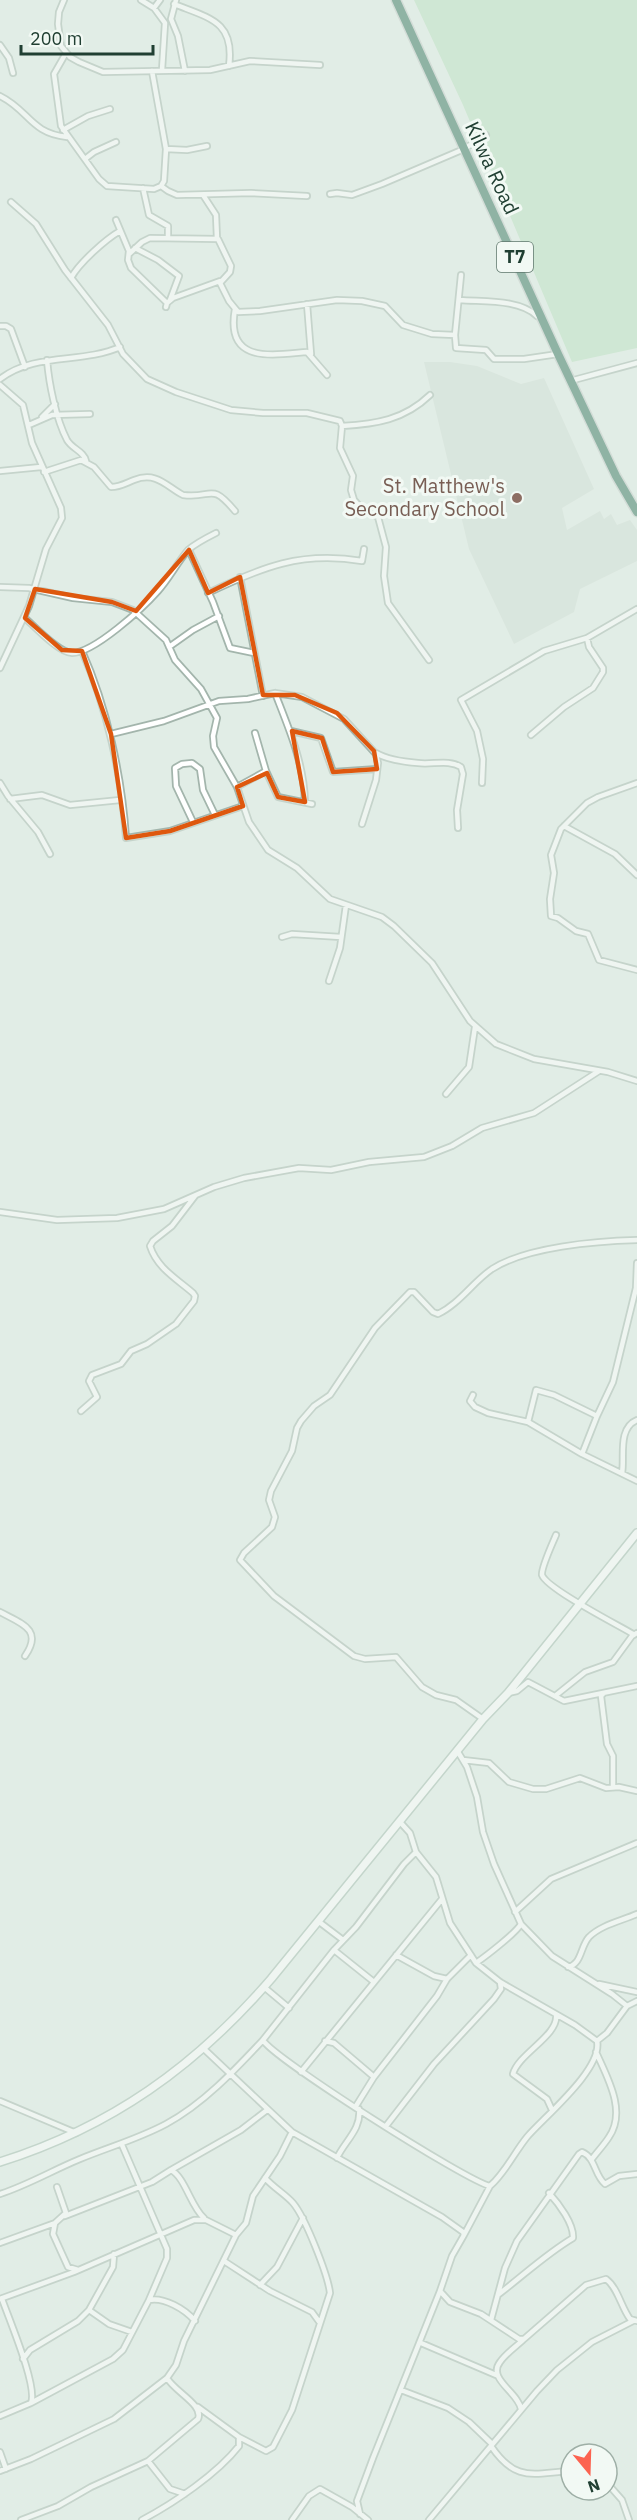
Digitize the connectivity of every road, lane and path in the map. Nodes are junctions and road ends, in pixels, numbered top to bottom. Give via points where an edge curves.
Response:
1 (64, 0) edge
2 (141, 0) edge
3 (160, 0) edge
4 (396, 0) edge
5 (175, 2) edge
6 (154, 8) junction
7 (0, 45) edge
8 (66, 53) junction
9 (321, 64) dead end
10 (230, 66) junction
11 (152, 70) junction
12 (162, 70) junction
13 (185, 71) junction
14 (14, 72) dead end
15 (0, 96) edge
16 (110, 109) dead end
17 (63, 130) junction
18 (486, 135) dead end
19 (68, 137) junction
20 (116, 142) dead end
21 (207, 146) dead end
22 (464, 149) junction
23 (166, 150) junction
24 (86, 159) junction
25 (161, 186) junction
26 (143, 188) junction
27 (330, 194) dead end
28 (202, 195) junction
29 (307, 196) dead end
30 (11, 202) dead end
31 (116, 220) dead end
32 (120, 231) junction
33 (168, 238) junction
34 (217, 239) junction
35 (135, 248) junction
36 (129, 254) junction
37 (461, 275) dead end
38 (71, 278) junction
39 (220, 281) junction
40 (460, 300) junction
41 (168, 303) junction
42 (307, 304) junction
43 (235, 309) junction
44 (544, 321) junction
45 (0, 326) edge
46 (455, 335) junction
47 (120, 347) junction
48 (311, 354) junction
49 (558, 354) junction
50 (47, 360) junction
51 (637, 363) edge
52 (25, 367) junction
53 (327, 375) dead end
54 (0, 379) edge
55 (570, 381) junction
56 (0, 385) edge
57 (430, 395) dead end
58 (55, 404) junction
59 (90, 414) dead end
60 (60, 415) junction
61 (40, 419) junction
62 (29, 425) junction
63 (342, 426) junction
64 (86, 461) junction
65 (41, 466) junction
66 (0, 471) edge
67 (44, 472) junction
68 (235, 511) dead end
69 (637, 512) edge
70 (216, 533) dead end
71 (364, 549) dead end
72 (189, 550) junction
73 (240, 577) junction
74 (0, 587) edge
75 (35, 589) junction
76 (208, 593) junction
77 (637, 609) edge
78 (135, 612) junction
79 (219, 616) junction
80 (25, 618) junction
81 (587, 638) junction
82 (169, 647) junction
83 (82, 651) junction
84 (254, 653) junction
85 (429, 660) dead end
86 (1, 664) edge
87 (275, 693) junction
88 (263, 696) junction
89 (210, 703) junction
90 (291, 731) junction
91 (255, 733) dead end
92 (111, 734) junction
93 (531, 735) dead end
94 (374, 751) junction
95 (377, 769) junction
96 (266, 771) junction
97 (0, 783) edge
98 (482, 783) dead end
99 (637, 783) edge
100 (237, 788) junction
101 (10, 799) junction
102 (120, 800) junction
103 (305, 802) junction
104 (312, 804) dead end
105 (243, 806) junction
106 (215, 815) junction
107 (193, 822) junction
108 (362, 824) dead end
109 (564, 826) junction
110 (458, 828) dead end
111 (50, 854) dead end
112 (637, 875) edge
113 (346, 905) junction
114 (282, 937) dead end
115 (341, 937) junction
116 (637, 970) edge
117 (328, 981) dead end
118 (475, 1027) junction
119 (599, 1071) junction
120 (637, 1081) edge
121 (446, 1094) dead end
122 (197, 1194) junction
123 (0, 1212) edge
124 (637, 1240) edge
125 (637, 1263) edge
126 (473, 1395) dead end
127 (81, 1411) dead end
128 (597, 1416) junction
129 (637, 1420) edge
130 (528, 1422) junction
131 (582, 1454) junction
132 (622, 1473) junction
133 (637, 1481) edge
134 (637, 1533) edge
135 (556, 1535) dead end
136 (578, 1604) junction
137 (0, 1612) edge
138 (635, 1634) edge
139 (25, 1656) dead end
140 (637, 1686) edge
141 (508, 1693) junction
142 (604, 1694) junction
143 (555, 1696) junction
144 (483, 1719) junction
145 (458, 1752) junction
146 (463, 1760) junction
147 (613, 1787) junction
148 (637, 1791) edge
149 (400, 1822) junction
150 (637, 1843) edge
151 (416, 1852) junction
152 (442, 1899) junction
153 (515, 1912) junction
154 (637, 1914) edge
155 (318, 1922) junction
156 (521, 1924) junction
157 (517, 1931) junction
158 (529, 1932) junction
159 (343, 1941) junction
160 (334, 1950) junction
161 (396, 1955) junction
162 (471, 1955) junction
163 (476, 1963) junction
164 (568, 1967) junction
165 (447, 1979) junction
166 (374, 1982) junction
167 (500, 1982) junction
168 (596, 1984) junction
169 (264, 1987) junction
170 (637, 1992) edge
171 (637, 2001) edge
172 (627, 2006) junction
173 (289, 2008) junction
174 (556, 2015) junction
175 (331, 2034) junction
176 (263, 2040) junction
177 (325, 2041) junction
178 (597, 2041) junction
179 (334, 2043) junction
180 (204, 2049) junction
181 (596, 2052) junction
182 (302, 2072) junction
183 (230, 2074) junction
184 (374, 2077) junction
185 (0, 2101) edge
186 (357, 2108) junction
187 (267, 2110) junction
188 (552, 2110) junction
189 (386, 2126) junction
190 (292, 2132) junction
191 (76, 2133) junction
192 (122, 2145) junction
193 (337, 2158) junction
194 (592, 2159) junction
195 (0, 2162) edge
196 (171, 2170) junction
197 (637, 2174) edge
198 (265, 2178) junction
199 (140, 2186) junction
200 (490, 2186) junction
201 (57, 2187) dead end
202 (549, 2193) junction
203 (0, 2194) edge
204 (196, 2211) junction
205 (65, 2216) junction
206 (303, 2218) junction
207 (194, 2220) junction
208 (206, 2220) junction
209 (55, 2223) junction
210 (161, 2233) junction
211 (236, 2235) junction
212 (464, 2235) junction
213 (0, 2243) edge
214 (114, 2254) junction
215 (224, 2261) junction
216 (78, 2270) junction
217 (260, 2285) junction
218 (154, 2289) junction
219 (440, 2291) junction
220 (499, 2294) junction
221 (160, 2299) junction
222 (149, 2300) junction
223 (1, 2301) edge
224 (89, 2310) junction
225 (199, 2312) junction
226 (189, 2314) junction
227 (492, 2320) junction
228 (195, 2321) junction
229 (635, 2321) edge
230 (320, 2323) junction
231 (132, 2332) junction
232 (524, 2339) junction
233 (421, 2343) junction
234 (23, 2359) junction
235 (496, 2375) junction
236 (167, 2378) junction
237 (401, 2390) junction
238 (31, 2403) junction
239 (198, 2407) junction
240 (521, 2410) junction
241 (0, 2416) edge
242 (239, 2437) junction
243 (492, 2445) junction
244 (0, 2452) edge
245 (148, 2461) junction
246 (6, 2469) junction
247 (0, 2471) edge
248 (559, 2472) edge
249 (185, 2494) junction
250 (619, 2497) edge
251 (357, 2501) junction
252 (352, 2507) junction
253 (360, 2514) junction
254 (21, 2520) edge
255 (142, 2520) edge
256 (292, 2520) edge
257 (368, 2520) edge
258 (429, 2520) edge
259 (629, 2520) edge

1 - 8 street via 58,14 58,33
2 - 6 street
3 - 6 street
4 - 22 highway, Kilwa Road / T7
5 - 10 street via 224,30 230,45
5 - 13 street via 171,19
6 - 12 street via 165,23
7 - 14 street
8 - 11 street via 103,72
8 - 17 street via 54,79
9 - 10 street via 250,61
10 - 13 street
11 - 12 street
11 - 23 street
12 - 13 street
15 - 19 street via 42,131
16 - 17 street
17 - 19 street
18 - 22 street
19 - 24 street
20 - 24 street
21 - 23 street
22 - 27 street via 358,193
22 - 44 highway, Kilwa Road / T7
23 - 25 street
24 - 26 street via 105,185
25 - 26 street
25 - 28 street via 171,193
26 - 33 street via 149,215 168,226
28 - 29 street
28 - 34 street via 216,215
30 - 38 street via 36,224
31 - 32 street
32 - 36 street
32 - 38 street via 108,238
33 - 34 street
33 - 35 street via 150,238
34 - 39 street via 231,266
35 - 36 street
35 - 41 street via 179,276
36 - 41 street via 133,271
37 - 40 street
38 - 47 street
39 - 41 street
39 - 43 street
40 - 44 street via 523,307
40 - 46 street
42 - 43 street via 247,313
42 - 46 street via 350,300 373,303 387,308 403,325 432,334
42 - 48 street
43 - 48 street via 234,332 245,349 263,355
44 - 49 highway, Kilwa Road / T7
45 - 52 street via 11,329
46 - 49 street via 457,349 486,350 494,359
47 - 50 street via 98,355
47 - 63 street via 147,379 186,396 231,410 307,412 338,420
48 - 53 street
49 - 55 highway, Kilwa Road / T7
50 - 52 street
50 - 58 street
51 - 55 street
52 - 54 street
55 - 69 highway, Kilwa Road / T7
56 - 62 street via 22,404
57 - 63 street via 414,409 390,420
58 - 60 street
58 - 61 street
59 - 60 street
60 - 61 street
60 - 64 street via 66,438
61 - 62 street
62 - 65 street
63 - 85 street via 340,448 353,476 354,500 378,518 386,547 384,576 389,605
64 - 67 street via 73,461
64 - 68 street via 111,487 137,479 155,479 170,484 183,495 214,492 224,497
65 - 66 street
65 - 67 street
67 - 75 street via 62,516 46,549
70 - 72 street
71 - 73 street via 362,561 311,557
72 - 76 street
72 - 78 street via 157,592
73 - 76 street
73 - 84 street
74 - 75 street
75 - 78 street via 112,602
75 - 80 street
76 - 79 street
77 - 81 street
78 - 82 street
78 - 83 street
79 - 82 street
79 - 84 street via 230,648
80 - 83 street via 62,650
80 - 86 street
81 - 93 street via 603,668 600,678
81 - 98 street via 548,649 461,700 477,731 483,759
82 - 89 street via 174,660
83 - 92 street
84 - 88 street
87 - 88 street
87 - 90 street
87 - 94 street via 302,697 337,713
88 - 89 street
89 - 92 street via 164,721
89 - 100 street via 217,719 214,747
90 - 95 street via 321,738 333,772
90 - 103 street via 303,772
91 - 96 street
92 - 102 street
94 - 95 street
94 - 110 street via 417,763 461,767
95 - 108 street via 374,793
96 - 100 street
96 - 103 street via 278,797
97 - 101 street
99 - 109 street via 586,803
100 - 105 street
101 - 102 street via 42,795 70,805
101 - 111 street via 38,832
102 - 107 street via 126,838 159,834
103 - 104 street
105 - 106 street
105 - 113 street via 268,850 301,872 326,896
106 - 107 street
106 - 107 street via 203,790 200,769 192,763 182,764 175,768 176,786
109 - 112 street via 615,854
109 - 116 street via 551,855 551,916 576,932 588,934 600,960
113 - 115 street
113 - 118 street via 382,917 394,926 432,963
114 - 115 street
115 - 117 street
118 - 119 street via 496,1044 534,1059
118 - 121 street via 469,1067
119 - 120 street
119 - 122 street via 534,1113 482,1128 438,1153 331,1170 299,1168 244,1178
122 - 123 street via 164,1209 117,1218 57,1221
122 - 127 street via 150,1246 159,1264 193,1293 194,1301 176,1324 132,1351 122,1364 92,1375 89,1381 97,1397
124 - 144 street via 581,1244 513,1258 492,1269 438,1314 410,1292 375,1328 330,1395 314,1406 297,1428 292,1451 271,1491 269,1500 275,1517 272,1527 240,1560 274,1596 354,1656 396,1657 422,1687 456,1700
125 - 128 street via 636,1288 624,1341 613,1382
126 - 130 street via 470,1401 475,1407
128 - 130 street via 536,1390
128 - 131 street
129 - 132 street via 630,1424 622,1446
130 - 131 street
131 - 132 street
132 - 133 street
134 - 136 main road
135 - 136 street via 542,1574
136 - 138 street
136 - 141 main road
137 - 139 street via 30,1631 32,1644
138 - 143 street via 613,1662 585,1672
140 - 142 street
141 - 143 street via 517,1692 528,1682
141 - 144 main road
142 - 143 street via 566,1701
142 - 147 street via 602,1711 613,1756
144 - 145 main road
145 - 146 street
145 - 149 main road
146 - 147 street via 489,1763 509,1782 533,1790 580,1778
146 - 153 street via 477,1797 483,1832
147 - 148 street
149 - 151 street via 410,1833
149 - 155 main road
150 - 153 street via 551,1878
151 - 152 street via 436,1877
151 - 159 street
152 - 161 street
152 - 162 street via 450,1923
153 - 156 street
154 - 164 street via 590,1936 576,1964
155 - 159 street
155 - 169 main road
156 - 157 street
156 - 158 street
157 - 158 street
157 - 163 street
158 - 164 street
159 - 160 street
160 - 166 street
160 - 173 street
161 - 165 street
161 - 166 street
162 - 163 street
162 - 165 street
163 - 167 street
164 - 168 street
165 - 184 street
166 - 175 street
167 - 174 street
167 - 189 street via 501,1989 494,1999 434,2064
168 - 170 street
168 - 172 street
169 - 173 street
169 - 180 main road
171 - 172 street
172 - 178 street
173 - 176 street
174 - 178 street
174 - 188 street via 555,2025 513,2074 547,2099
175 - 177 street
175 - 179 street
176 - 182 street
176 - 183 street
177 - 179 street
177 - 182 street
178 - 181 street
179 - 184 street
180 - 183 street
180 - 191 main road via 144,2095
181 - 188 street via 580,2080
181 - 194 street via 616,2112 609,2137
182 - 186 street
183 - 187 street
183 - 192 street via 179,2116
184 - 186 street
185 - 191 street
186 - 189 street
186 - 193 street via 360,2118
187 - 190 street
187 - 196 street via 241,2130
188 - 200 street
189 - 200 street via 412,2145
190 - 193 street
190 - 198 street
191 - 195 main road
192 - 199 street
192 - 203 street
193 - 212 street via 442,2217
194 - 197 street via 605,2184 619,2176
194 - 202 street via 579,2154
196 - 199 street
196 - 204 street
198 - 206 street
198 - 211 street via 253,2196 246,2223
199 - 205 street
199 - 210 street
200 - 212 street
201 - 205 street
202 - 220 street via 513,2249
202 - 220 street via 560,2207 573,2238
204 - 207 street
204 - 208 street
205 - 209 street
206 - 217 street via 277,2267
206 - 230 street via 330,2288
207 - 208 street
207 - 210 street
208 - 211 street
209 - 213 street
209 - 216 street via 53,2234 68,2267
210 - 214 street
210 - 218 street via 168,2254
211 - 215 street
212 - 219 street
214 - 216 street
214 - 224 street via 113,2267
215 - 217 street
215 - 225 street
216 - 223 street
217 - 230 street via 312,2312
218 - 221 street
218 - 222 street
219 - 227 street via 450,2302
219 - 233 street
220 - 227 street
221 - 222 street
221 - 226 street
222 - 231 street
223 - 234 street
224 - 231 street via 109,2324
224 - 234 street via 30,2350
225 - 226 street
225 - 228 street
226 - 228 street
227 - 232 street
228 - 236 street
229 - 232 street via 626,2314 611,2283 602,2279 578,2291
229 - 240 street via 605,2334 573,2356
230 - 242 street via 292,2410 273,2447 266,2451
231 - 238 street via 113,2360
232 - 235 street via 501,2361
233 - 235 street
233 - 237 street
234 - 238 street via 33,2393
235 - 240 street via 517,2398
236 - 239 street
236 - 246 street via 114,2419
237 - 243 street via 448,2408
237 - 251 street
238 - 241 street
239 - 242 street
239 - 245 street via 198,2419
240 - 243 street
242 - 249 street via 239,2446 225,2462
243 - 248 street via 508,2467 528,2475
243 - 258 street
244 - 246 street
245 - 249 street via 170,2490
245 - 254 street
246 - 247 street
249 - 255 street
250 - 259 street
251 - 252 street
251 - 253 street
252 - 253 street
252 - 256 street via 318,2489
253 - 257 street

